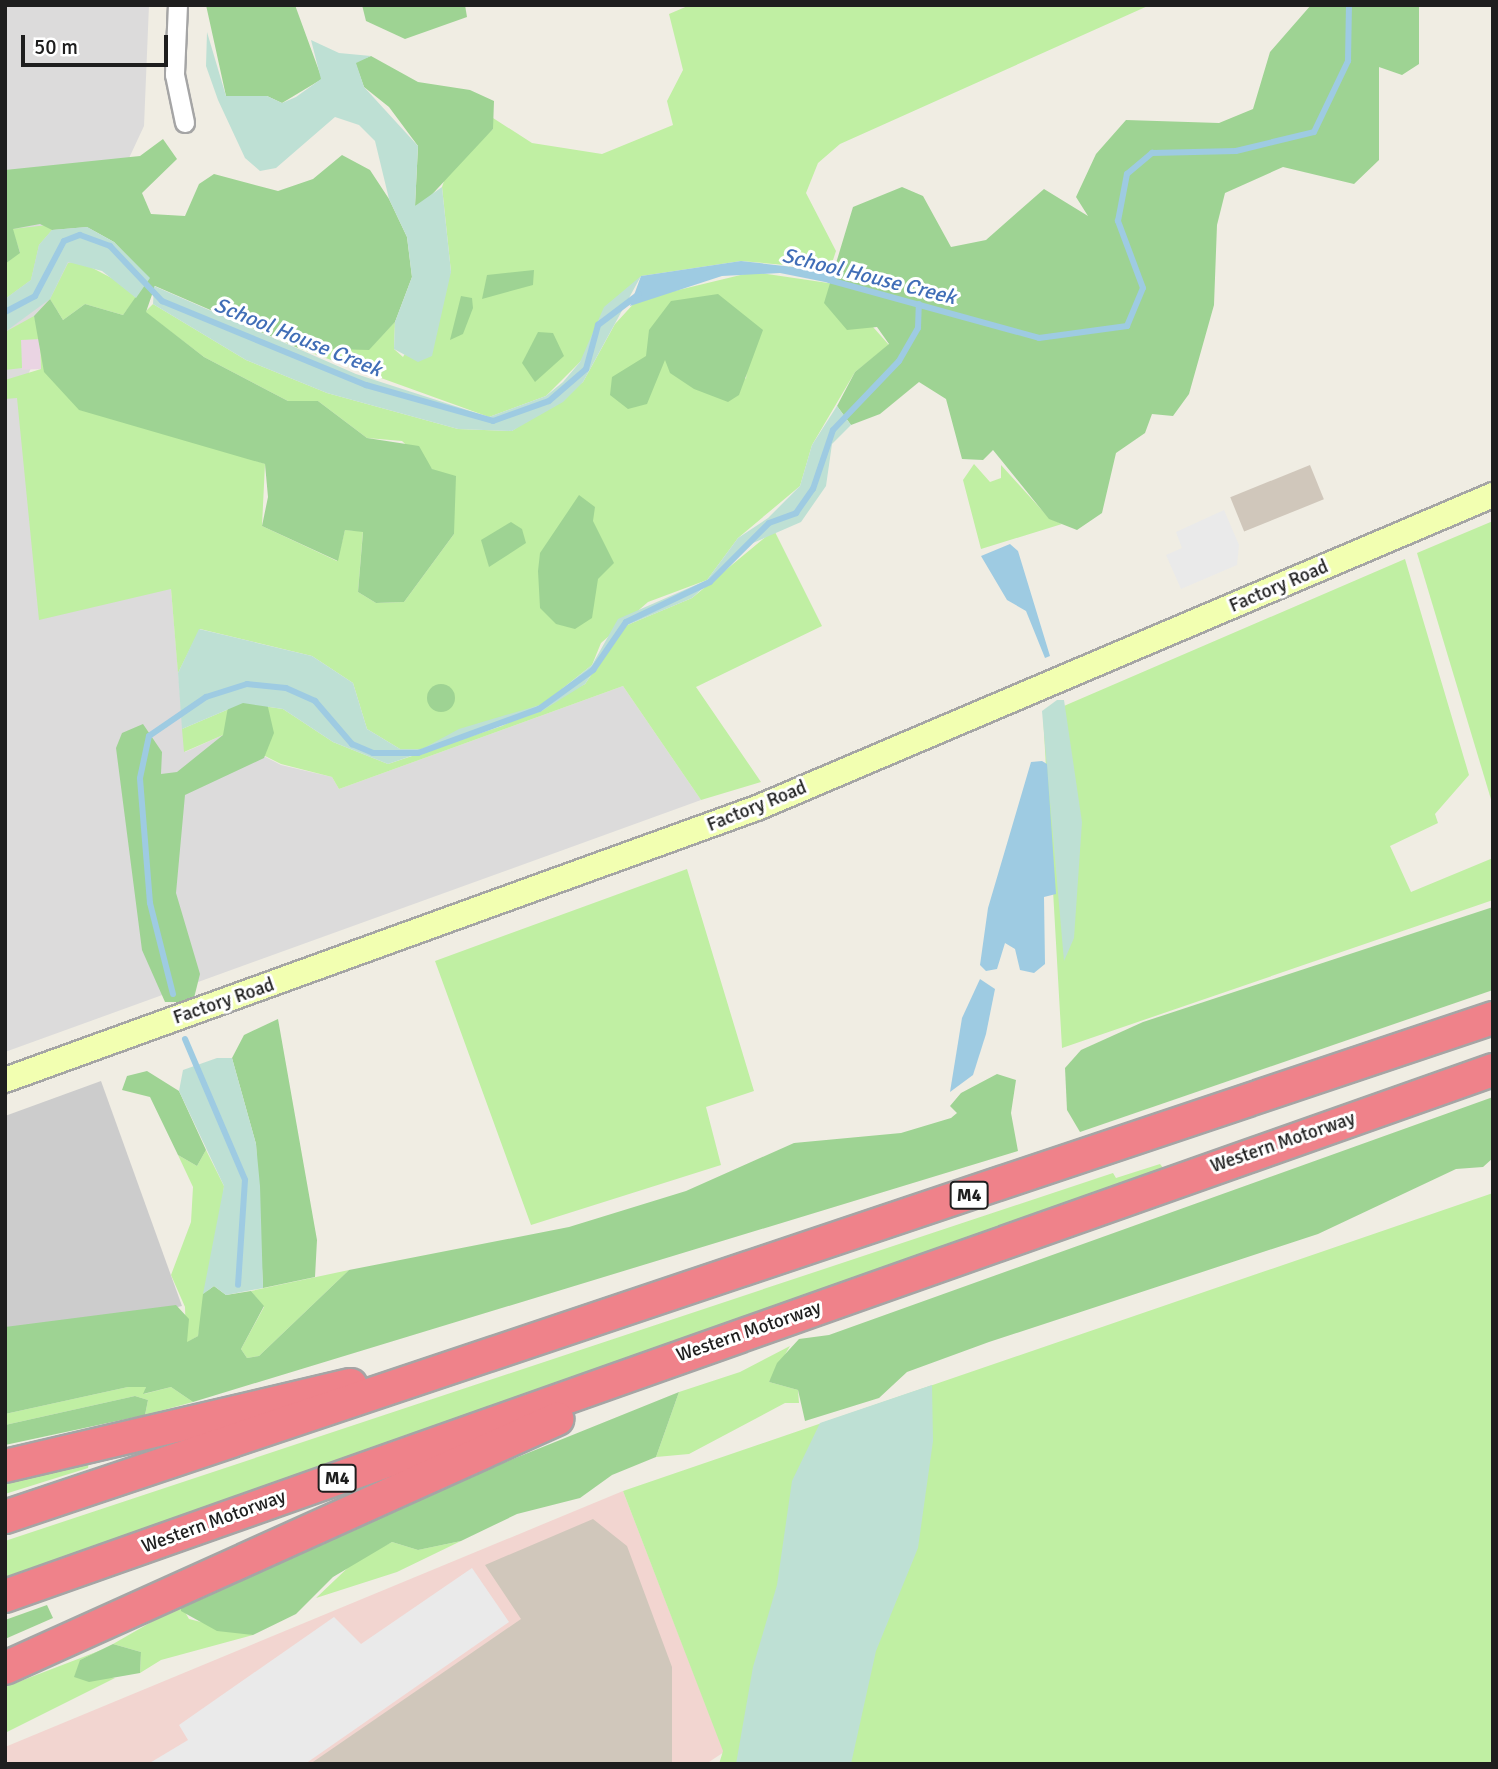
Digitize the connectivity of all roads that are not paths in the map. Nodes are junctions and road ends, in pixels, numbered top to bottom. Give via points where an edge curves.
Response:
1 (178, 5) edge
2 (185, 123) dead end
3 (1493, 495) edge
4 (1493, 1018) edge
5 (1493, 1070) edge
6 (5, 1080) edge
7 (670, 1360) junction
8 (445, 1370) junction
9 (5, 1466) edge
10 (5, 1517) edge
11 (5, 1596) edge
12 (5, 1668) edge

1 - 2 street via 175,75
3 - 6 street, Factory Road via 757,808
4 - 8 highway, M4
5 - 7 highway, Western Motorway / M4
7 - 11 highway, Western Motorway / M4
7 - 12 highway via 542,1426
8 - 9 highway, M4 via 289,1395
8 - 10 highway, M4

